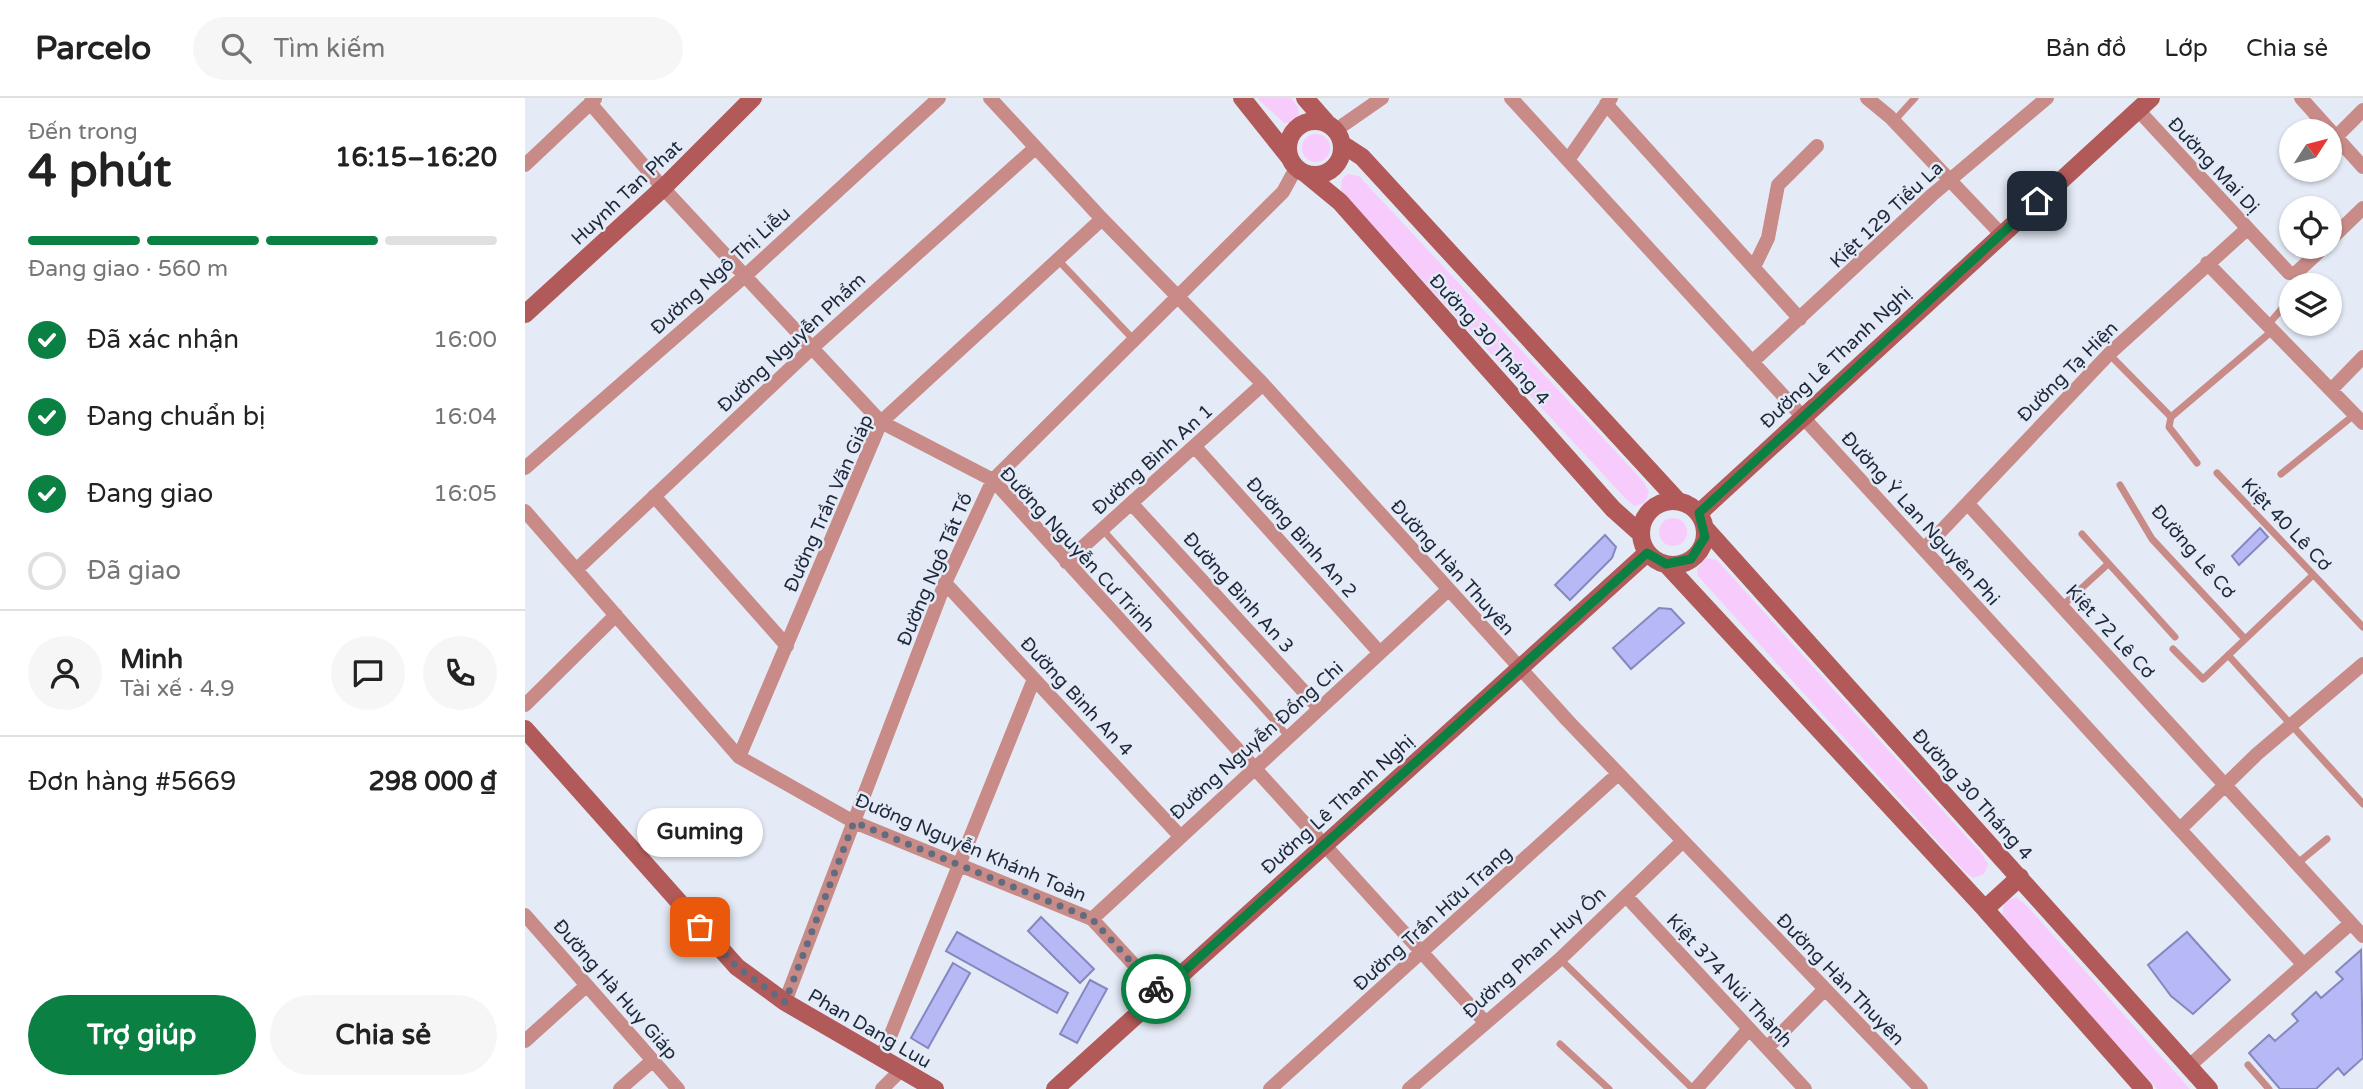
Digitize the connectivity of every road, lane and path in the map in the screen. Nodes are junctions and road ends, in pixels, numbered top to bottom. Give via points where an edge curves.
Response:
1 (753, 98) edge
2 (939, 98) edge
3 (990, 98) edge
4 (1241, 98) edge
5 (1305, 98) edge
6 (1382, 98) edge
7 (1867, 98) edge
8 (1915, 98) edge
9 (2047, 98) edge
10 (2301, 98) edge
11 (1513, 99) edge
12 (593, 101) edge
13 (1608, 101) edge
14 (2144, 104) edge
15 (2363, 110) edge
16 (2320, 119) edge
17 (1894, 121) junction
18 (2342, 131) edge
19 (1335, 132) junction
20 (2342, 144) edge
21 (1817, 146) dead end
22 (1035, 148) junction
23 (1569, 160) junction
24 (525, 165) edge
25 (1297, 166) junction
26 (2363, 167) edge
27 (1950, 180) junction
28 (663, 188) junction
29 (2363, 208) edge
30 (1102, 219) junction
31 (2342, 228) edge
32 (2247, 229) junction
33 (2001, 234) junction
34 (2314, 259) edge
35 (1058, 260) junction
36 (2207, 263) junction
37 (1754, 267) junction
38 (2289, 273) edge
39 (2301, 273) edge
40 (745, 275) junction
41 (1177, 296) junction
42 (525, 314) edge
43 (2279, 315) edge
44 (1800, 319) junction
45 (2269, 329) junction
46 (1133, 339) junction
47 (813, 347) junction
48 (2109, 354) junction
49 (2363, 357) edge
50 (1752, 362) junction
51 (1263, 384) junction
52 (2331, 390) junction
53 (1802, 416) junction
54 (2171, 417) junction
55 (2358, 419) edge
56 (881, 422) junction
57 (1195, 447) junction
58 (2197, 463) dead end
59 (525, 468) edge
60 (2217, 473) dead end
61 (2281, 474) dead end
62 (993, 480) junction
63 (2120, 485) dead end
64 (654, 496) junction
65 (1678, 501) junction
66 (1131, 503) junction
67 (1968, 504) junction
68 (525, 511) edge
69 (1702, 521) junction
70 (1102, 530) junction
71 (1641, 534) junction
72 (2082, 534) dead end
73 (1924, 549) junction
74 (1647, 553) junction
75 (1066, 562) junction
76 (1666, 564) junction
77 (2108, 564) junction
78 (577, 569) junction
79 (2313, 575) junction
80 (945, 583) junction
81 (1448, 590) junction
82 (2063, 607) junction
83 (616, 615) junction
84 (2363, 627) edge
85 (2175, 637) dead end
86 (2245, 639) junction
87 (787, 646) junction
88 (2173, 649) dead end
89 (1380, 653) junction
90 (2228, 655) junction
91 (2363, 664) edge
92 (1520, 668) junction
93 (1034, 679) junction
94 (525, 705) edge
95 (1319, 708) junction
96 (2291, 725) junction
97 (525, 729) edge
98 (1288, 736) junction
99 (739, 758) junction
100 (1253, 768) junction
101 (1618, 774) junction
102 (2226, 783) junction
103 (2363, 804) edge
104 (854, 822) junction
105 (2180, 829) junction
106 (1180, 836) junction
107 (2327, 839) dead end
108 (1682, 842) junction
109 (1325, 844) junction
110 (2299, 862) junction
111 (958, 864) junction
112 (2020, 877) junction
113 (1626, 897) junction
114 (1985, 909) junction
115 (525, 915) edge
116 (1092, 919) junction
117 (2351, 923) junction
118 (2363, 936) edge
119 (1424, 952) junction
120 (1560, 959) junction
121 (2302, 964) junction
122 (586, 986) junction
123 (1824, 990) junction
124 (1160, 993) junction
125 (785, 1002) junction
126 (1485, 1022) junction
127 (1749, 1029) junction
128 (525, 1041) edge
129 (1560, 1044) dead end
130 (1767, 1048) junction
131 (881, 1059) junction
132 (652, 1060) junction
133 (2248, 1065) dead end
134 (2189, 1066) junction
135 (900, 1071) junction
136 (620, 1089) edge
137 (678, 1089) edge
138 (882, 1089) edge
139 (935, 1089) edge
140 (1055, 1089) edge
141 (1270, 1089) edge
142 (1409, 1089) edge
143 (1609, 1089) edge
144 (1695, 1089) edge
145 (1805, 1089) edge
146 (1921, 1089) edge
147 (2144, 1089) edge
148 (2209, 1089) edge
149 (2269, 1089) edge

1 - 28 street, Huynh Tan Phat
2 - 40 street, Đường Ngô Thị Liễu
3 - 22 street, Đường Hàn Thuyên
4 - 25 street, Đường 30 Tháng 4
5 - 19 street, Đường 30 Tháng 4
6 - 19 street
7 - 17 street
8 - 17 lane
9 - 27 street, Kiệt 129 Tiểu La
10 - 16 street
11 - 23 street, Đường Ỷ Lan Nguyên Phi
12 - 24 street
12 - 28 street, Đường Nguyễn Cư Trinh
13 - 23 street
13 - 37 street
14 - 32 street, Đường Mai Dị
14 - 33 street, Đường Lê Thanh Nghị
15 - 18 street
17 - 27 street
19 - 25 street via 1339,162 1332,169 1324,174
19 - 25 street via 1317,120 1299,125 1289,139
19 - 65 street, Đường 30 Tháng 4
20 - 26 street
21 - 37 street via 1778,185 1768,238
22 - 30 street, Đường Hàn Thuyên
22 - 47 street, Đường Nguyễn Phẩm
23 - 50 street, Đường Ỷ Lan Nguyên Phi
25 - 41 street, Đường Ngô Tất Tố via 1283,192
25 - 71 street, Đường 30 Tháng 4 via 1340,202 1613,509
27 - 33 street
27 - 44 street, Kiệt 129 Tiểu La
28 - 40 street, Đường Nguyễn Cư Trinh
28 - 42 street, Huynh Tan Phat
29 - 31 street
30 - 35 street, Đường Trần Văn Giáp
30 - 41 street, Đường Hàn Thuyên
32 - 36 street, Đường Tạ Hiện
32 - 38 street, Đường Mai Dị
33 - 53 street, Đường Lê Thanh Nghị
34 - 39 street, Đường Mai Dị
35 - 46 lane
35 - 56 street, Đường Trần Văn Giáp
36 - 45 street
36 - 48 street, Đường Tạ Hiện
37 - 44 street
40 - 47 street, Đường Nguyễn Cư Trinh
40 - 59 street, Đường Ngô Thị Liễu
41 - 46 street, Đường Ngô Tất Tố
41 - 51 street, Đường Hàn Thuyên
43 - 45 lane
44 - 50 street, Kiệt 129 Tiểu La
45 - 52 street
45 - 54 lane
46 - 62 street, Đường Ngô Tất Tố
47 - 56 street, Đường Nguyễn Cư Trinh
47 - 64 street, Đường Nguyễn Phẩm
48 - 54 lane
48 - 67 street, Đường Tạ Hiện
49 - 52 street
50 - 53 street, Đường Ỷ Lan Nguyên Phi
51 - 57 street, Đường Bình An 1
51 - 81 street, Đường Hàn Thuyên
52 - 55 street
53 - 69 street, Đường Lê Thanh Nghị
53 - 73 street, Đường Ỷ Lan Nguyên Phi
54 - 58 lane via 2169,427
55 - 61 lane
56 - 62 street, Đường Nguyễn Cư Trinh
56 - 87 street, Đường Trần Văn Giáp
57 - 66 street, Đường Bình An 1
57 - 89 street, Đường Bình An 2
60 - 79 lane, Kiệt 40 Lê Cơ
62 - 75 street, Đường Nguyễn Cư Trinh
62 - 80 street, Đường Ngô Tất Tố
63 - 86 lane, Đường Lê Cơ via 2153,539
64 - 78 street, Đường Nguyễn Phẩm
64 - 87 street
65 - 69 street
65 - 71 street via 1651,508 1641,524
66 - 70 street, Đường Bình An 1
66 - 95 street, Đường Bình An 3
67 - 73 street, Đường Tạ Hiện
67 - 82 street, Kiệt 72 Lê Cơ
68 - 78 street, Đường Nguyễn Khánh Toàn
69 - 76 street via 1702,546 1691,559
69 - 112 street, Đường 30 Tháng 4
70 - 75 street, Đường Bình An 1
70 - 98 lane
71 - 74 street
72 - 77 lane
73 - 105 street, Đường Ỷ Lan Nguyên Phi
74 - 76 street
74 - 92 street, Đường Lê Thanh Nghị
75 - 100 street, Đường Nguyễn Cư Trinh
76 - 114 street
77 - 82 lane
77 - 85 lane
78 - 83 street, Đường Nguyễn Khánh Toàn
79 - 84 lane, Kiệt 40 Lê Cơ
79 - 86 lane
80 - 93 street, Đường Bình An 4
80 - 104 street, Đường Ngô Tất Tố
81 - 89 street, Đường Nguyễn Đổng Chi
81 - 92 street, Đường Hàn Thuyên
82 - 102 street, Kiệt 72 Lê Cơ
83 - 94 street
83 - 99 street, Đường Nguyễn Khánh Toàn
86 - 90 lane
87 - 99 street, Đường Trần Văn Giáp
88 - 90 lane via 2203,679
89 - 95 street, Đường Nguyễn Đổng Chi
90 - 96 lane
91 - 96 street
92 - 101 street, Đường Hàn Thuyên
92 - 109 street, Đường Lê Thanh Nghị
93 - 106 street, Đường Bình An 4
93 - 111 street
95 - 98 street, Đường Nguyễn Đổng Chi
96 - 102 street
96 - 103 lane
97 - 125 street, Phan Dang Luu via 737,967
98 - 100 street, Đường Nguyễn Đổng Chi
99 - 104 street, Đường Nguyễn Khánh Toàn
100 - 106 street, Đường Nguyễn Đổng Chi
100 - 109 street, Đường Nguyễn Cư Trinh
101 - 108 street, Đường Hàn Thuyên
101 - 119 street, Đường Trần Hữu Trang
102 - 105 street
102 - 110 street, Kiệt 72 Lê Cơ
104 - 111 street, Đường Nguyễn Khánh Toàn
104 - 125 street, Đường Ngô Tất Tố
105 - 121 street, Đường Ỷ Lan Nguyên Phi
106 - 116 street, Đường Nguyễn Đổng Chi
107 - 110 lane
108 - 113 street, Đường Phan Huy Ôn
108 - 123 street, Đường Hàn Thuyên
109 - 119 street, Đường Nguyễn Cư Trinh
109 - 124 street, Đường Lê Thanh Nghị
110 - 117 street, Kiệt 72 Lê Cơ
111 - 116 street, Đường Nguyễn Khánh Toàn
111 - 131 street
112 - 114 street
112 - 134 street, Đường 30 Tháng 4
113 - 120 street, Đường Phan Huy Ôn
113 - 127 street, Kiệt 374 Núi Thành
114 - 147 street
115 - 122 street, Đường Hà Huy Giáp
116 - 124 street, Đường Nguyễn Khánh Toàn
117 - 118 street, Kiệt 72 Lê Cơ
117 - 121 street
119 - 126 street, Đường Nguyễn Cư Trinh
119 - 141 street, Đường Trần Hữu Trang
120 - 126 street, Đường Phan Huy Ôn
120 - 144 lane
121 - 134 street
122 - 128 street
122 - 132 street, Đường Hà Huy Giáp
123 - 130 street
123 - 146 street, Đường Hàn Thuyên
124 - 140 street, Đường Lê Thanh Nghị
125 - 131 street, Phan Dang Luu
126 - 142 street, Đường Phan Huy Ôn
127 - 130 street, Kiệt 374 Núi Thành
127 - 144 street
129 - 143 lane
130 - 145 street, Kiệt 374 Núi Thành
131 - 135 street, Phan Dang Luu
132 - 136 street
132 - 137 street, Đường Hà Huy Giáp
133 - 149 lane
134 - 148 street, Đường 30 Tháng 4
135 - 138 street
135 - 139 street, Phan Dang Luu

